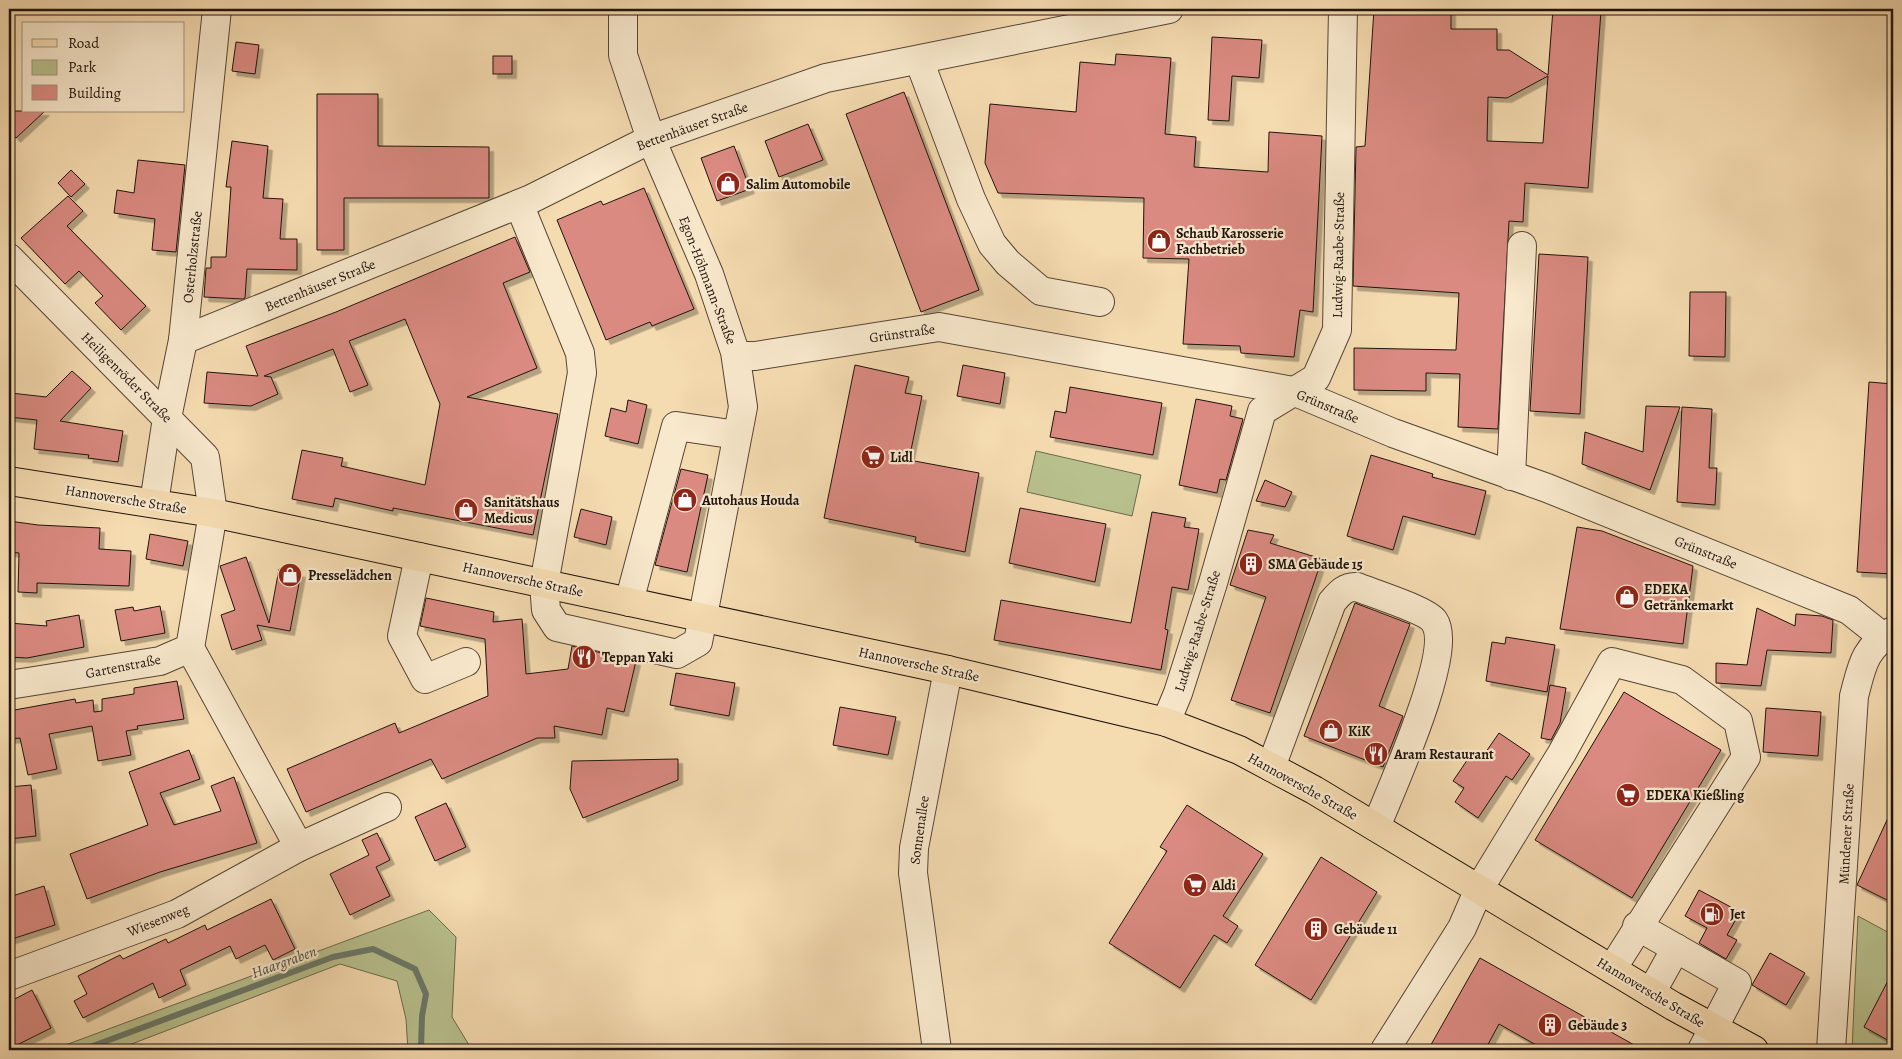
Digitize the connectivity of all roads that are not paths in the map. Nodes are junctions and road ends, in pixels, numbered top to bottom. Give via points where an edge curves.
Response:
1 (217, 9) edge
2 (623, 9) edge
3 (1169, 9) edge
4 (1343, 9) edge
5 (1071, 19) edge
6 (919, 60) junction
7 (651, 139) junction
8 (519, 204) junction
9 (1522, 246) dead end
10 (9, 258) edge
11 (1100, 302) dead end
12 (184, 340) junction
13 (736, 356) junction
14 (1294, 391) junction
15 (167, 418) junction
16 (737, 435) junction
17 (1511, 476) junction
18 (9, 482) edge
19 (154, 503) junction
20 (213, 513) junction
21 (419, 557) junction
22 (544, 584) junction
23 (629, 602) junction
24 (704, 618) junction
25 (1888, 634) edge
26 (190, 648) junction
27 (466, 662) dead end
28 (948, 670) junction
29 (9, 686) edge
30 (1166, 722) junction
31 (1271, 767) junction
32 (387, 808) dead end
33 (1376, 827) junction
34 (299, 847) junction
35 (1479, 889) junction
36 (1637, 926) junction
37 (1676, 948) junction
38 (1612, 969) junction
39 (9, 976) edge
40 (1650, 993) junction
41 (1708, 1040) edge
42 (937, 1050) edge
43 (1385, 1050) edge
44 (1754, 1050) edge
45 (1831, 1050) edge

1 - 12 street, Osterholzstraße
2 - 7 street, Egon-Höhmann-Straße via 623,55
3 - 5 street, Bettenhäuser Straße
4 - 14 street, Ludwig-Raabe-Straße via 1337,330 1316,378
5 - 6 street, Bettenhäuser Straße
6 - 7 street, Bettenhäuser Straße via 826,78
6 - 11 street via 971,199 992,244 1008,263 1040,290
7 - 8 street, Bettenhäuser Straße
7 - 13 street, Egon-Höhmann-Straße via 709,274
8 - 12 street, Bettenhäuser Straße
8 - 22 street, Egon-Höhmann-Straße via 580,354 582,374
9 - 17 street
10 - 15 street, Heiligenröder Straße
12 - 15 street, Osterholzstraße
13 - 14 street, Grünstraße via 754,356 939,327
13 - 16 street, Egon-Höhmann-Straße via 743,407
14 - 17 street, Grünstraße via 1393,433
14 - 30 street, Ludwig-Raabe-Straße via 1262,411 1213,583
15 - 19 street, Osterholzstraße
15 - 20 street, Heiligenröder Straße via 205,457
16 - 23 street via 676,426
16 - 24 street, Egon-Höhmann-Straße
17 - 25 street, Grünstraße via 1849,610
18 - 19 main road, Hannoversche Straße
19 - 20 main road, Hannoversche Straße
20 - 21 main road, Hannoversche Straße
20 - 26 street
21 - 22 main road, Hannoversche Straße
21 - 27 street via 402,636 425,678
22 - 23 main road, Hannoversche Straße
22 - 24 street, Egon-Höhmann-Straße via 546,610 557,627 658,652 677,654 698,642
23 - 24 main road, Hannoversche Straße
24 - 28 main road, Hannoversche Straße
25 - 45 street, Mündener Straße via 1865,656 1854,696
26 - 29 street, Gartenstraße via 160,661
26 - 34 street
28 - 30 main road, Hannoversche Straße
28 - 42 street, Sonnenallee via 914,848 913,873
30 - 31 main road, Hannoversche Straße via 1238,750
31 - 33 main road, Hannoversche Straße
31 - 33 street via 1332,602 1339,594 1347,588 1357,587 1433,619 1439,630 1440,643 1436,660 1412,739
32 - 34 street, Wiesenweg
33 - 35 main road, Hannoversche Straße
34 - 39 street, Wiesenweg via 177,914
35 - 36 street via 1562,753 1612,662 1682,680 1738,721 1746,758
35 - 38 main road, Hannoversche Straße
35 - 43 street via 1462,928
36 - 37 street
36 - 38 street
37 - 40 street
37 - 41 street via 1737,983
38 - 40 main road, Hannoversche Straße
40 - 41 main road, Hannoversche Straße
41 - 44 main road, Hannoversche Straße

